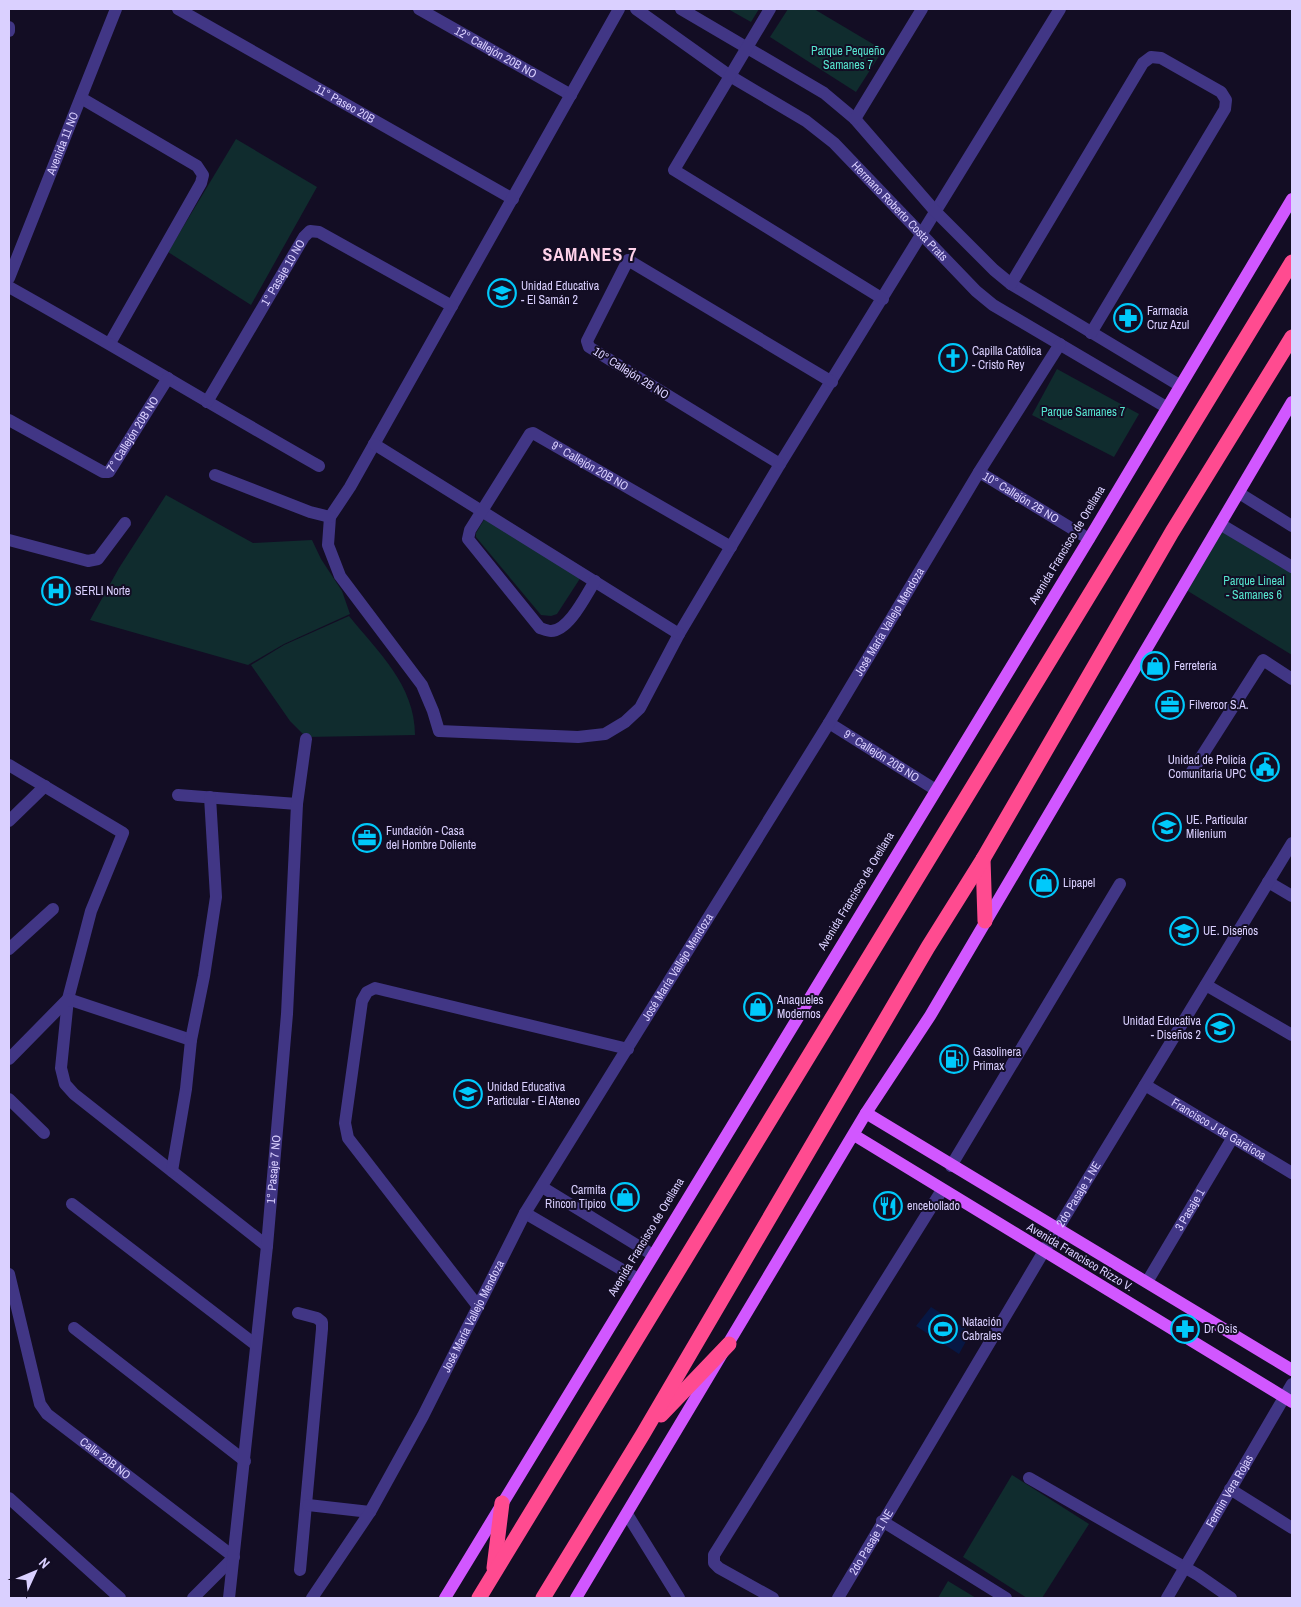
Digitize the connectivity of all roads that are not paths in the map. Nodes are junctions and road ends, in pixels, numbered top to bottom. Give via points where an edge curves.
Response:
1 (116, 9) edge
2 (178, 9) edge
3 (419, 9) edge
4 (619, 9) edge
5 (636, 9) edge
6 (681, 9) edge
7 (770, 9) edge
8 (922, 9) edge
9 (1060, 9) edge
10 (9, 27) edge
11 (9, 31) edge
12 (746, 48) junction
13 (730, 76) junction
14 (571, 95) junction
15 (81, 98) junction
16 (855, 119) junction
17 (513, 199) junction
18 (1292, 199) edge
19 (935, 211) junction
20 (921, 234) junction
21 (1292, 262) edge
22 (9, 278) edge
23 (1011, 284) junction
24 (9, 287) edge
25 (883, 299) junction
26 (452, 306) junction
27 (1091, 333) junction
28 (1292, 336) edge
29 (110, 343) junction
30 (1060, 344) junction
31 (168, 378) junction
32 (832, 382) junction
33 (1180, 385) junction
34 (207, 402) junction
35 (1292, 402) edge
36 (1166, 407) junction
37 (9, 420) edge
38 (374, 444) junction
39 (780, 464) junction
40 (319, 466) dead end
41 (978, 472) junction
42 (216, 475) dead end
43 (1239, 493) junction
44 (482, 512) junction
45 (330, 517) junction
46 (125, 522) dead end
47 (1220, 524) junction
48 (1292, 526) edge
49 (1089, 539) junction
50 (9, 540) edge
51 (731, 547) junction
52 (1292, 567) edge
53 (595, 581) junction
54 (680, 634) junction
55 (1292, 679) edge
56 (828, 723) junction
57 (306, 739) dead end
58 (9, 765) edge
59 (1191, 773) dead end
60 (45, 786) junction
61 (936, 790) junction
62 (178, 795) dead end
63 (210, 797) junction
64 (297, 804) junction
65 (9, 821) edge
66 (1292, 843) edge
67 (983, 860) junction
68 (1268, 882) junction
69 (1120, 884) dead end
70 (1292, 896) edge
71 (53, 909) dead end
72 (985, 921) junction
73 (9, 949) edge
74 (1206, 985) junction
75 (68, 999) junction
76 (1292, 1035) edge
77 (191, 1040) junction
78 (628, 1049) junction
79 (9, 1059) edge
80 (1145, 1085) junction
81 (9, 1099) edge
82 (866, 1113) junction
83 (44, 1133) dead end
84 (854, 1135) junction
85 (1233, 1137) junction
86 (952, 1166) junction
87 (172, 1171) junction
88 (1292, 1173) edge
89 (542, 1187) junction
90 (942, 1190) junction
91 (72, 1204) dead end
92 (525, 1213) junction
93 (1058, 1229) junction
94 (267, 1246) junction
95 (1044, 1251) junction
96 (652, 1254) junction
97 (9, 1274) edge
98 (638, 1279) junction
99 (1147, 1282) junction
100 (477, 1305) junction
101 (298, 1313) dead end
102 (74, 1328) dead end
103 (729, 1344) junction
104 (256, 1345) junction
105 (1292, 1370) edge
106 (1292, 1384) edge
107 (1288, 1399) edge
108 (643, 1434) junction
109 (245, 1461) junction
110 (1029, 1478) dead end
111 (1230, 1489) junction
112 (9, 1498) edge
113 (502, 1503) junction
114 (308, 1505) junction
115 (370, 1512) junction
116 (627, 1514) junction
117 (882, 1521) junction
118 (1292, 1528) edge
119 (234, 1556) junction
120 (1185, 1568) junction
121 (300, 1570) dead end
122 (493, 1574) junction
123 (120, 1598) edge
124 (193, 1598) edge
125 (229, 1598) edge
126 (312, 1598) edge
127 (445, 1598) edge
128 (479, 1598) edge
129 (543, 1598) edge
130 (576, 1598) edge
131 (679, 1598) edge
132 (773, 1598) edge
133 (838, 1598) edge
134 (1006, 1598) edge
135 (1167, 1598) edge
136 (1231, 1598) edge

1 - 15 street, Avenida 11 NO
2 - 17 street, 11° Paseo 20B
3 - 14 street, 12° Callejón 20B NO
4 - 14 street
5 - 13 street, Hermano Roberto Costa Prats
6 - 12 street
7 - 12 street
8 - 16 street
9 - 19 street
10 - 11 street
12 - 13 street
12 - 16 street via 824,93
13 - 20 street, Hermano Roberto Costa Prats via 806,121 834,143
13 - 25 street via 674,170
14 - 17 street
15 - 22 street, Avenida 11 NO
15 - 29 street via 197,166 203,175
16 - 19 street
17 - 26 street
18 - 33 main road, Avenida Francisco de Orellana
19 - 20 street
19 - 23 street
20 - 25 street
20 - 30 street, Hermano Roberto Costa Prats via 976,292
21 - 122 highway
23 - 27 street
23 - 27 street via 1143,63 1152,57 1161,58 1221,92 1226,100 1225,109
24 - 29 street
25 - 32 street
26 - 34 street, 1° Pasaje 10 NO via 319,232 310,232 304,237
26 - 38 street
27 - 33 street
28 - 67 highway via 1172,532
29 - 31 street
30 - 36 street, Hermano Roberto Costa Prats
30 - 41 street, José María Vallejo Mendoza
31 - 34 street
31 - 37 street, 7° Callejón 20B NO via 109,472 103,472
32 - 39 street
32 - 39 street, 10° Callejón 2B NO via 628,260 587,340 589,347
33 - 36 main road, Avenida Francisco de Orellana
34 - 40 street
35 - 43 main road
36 - 49 main road, Avenida Francisco de Orellana
38 - 44 street
38 - 45 street
39 - 51 street
41 - 49 street, 10° Callejón 2B NO
41 - 56 street, José María Vallejo Mendoza
42 - 45 street
43 - 47 main road
43 - 48 street
44 - 51 street, 9° Callejón 20B NO via 533,432
44 - 53 street
44 - 53 street via 468,539 540,628 551,632 561,628 570,620
45 - 54 street via 328,545 340,576 422,685 439,730 578,737 605,734 640,708
46 - 50 street via 98,559 88,561
47 - 52 street
47 - 72 main road
49 - 61 main road, Avenida Francisco de Orellana
51 - 54 street
53 - 54 street
55 - 59 street via 1263,660
56 - 61 street, 9° Callejón 20B NO
56 - 78 street, José María Vallejo Mendoza
57 - 64 street, 1° Pasaje 7 NO
58 - 60 street
60 - 65 street
60 - 75 street via 123,833 91,911
61 - 96 main road, Avenida Francisco de Orellana
62 - 63 street
63 - 64 street
63 - 77 street via 216,897
64 - 94 street, 1° Pasaje 7 NO via 287,1014
66 - 68 street, 2do Pasaje 1 NE
67 - 72 highway
67 - 108 highway via 928,947
68 - 70 street
68 - 74 street, 2do Pasaje 1 NE
69 - 86 street
71 - 73 street
72 - 82 main road via 930,1016
74 - 76 street
74 - 80 street, 2do Pasaje 1 NE
75 - 77 street
75 - 79 street
75 - 87 street via 61,1068 65,1084
77 - 87 street
78 - 89 street, José María Vallejo Mendoza
78 - 100 street via 375,988 367,992 362,1001 345,1124 348,1138
80 - 85 street, Francisco J de Garaicoa
80 - 93 street, 2do Pasaje 1 NE
81 - 83 street
82 - 84 main road
82 - 86 main road, Avenida Francisco Rizzo V.
84 - 90 main road, Avenida Francisco Rizzo V.
84 - 103 main road
85 - 88 street, Francisco J de Garaicoa
85 - 99 street, 3 Pasaje 1
86 - 93 main road, Avenida Francisco Rizzo V.
87 - 94 street
89 - 92 street, José María Vallejo Mendoza
89 - 96 street
90 - 95 main road, Avenida Francisco Rizzo V.
90 - 132 street via 714,1555 714,1563 719,1568
91 - 104 street
92 - 98 street
92 - 100 street, José María Vallejo Mendoza
93 - 95 street, 2do Pasaje 1 NE
93 - 99 main road, Avenida Francisco Rizzo V.
94 - 104 street, 1° Pasaje 7 NO
95 - 107 main road, Avenida Francisco Rizzo V.
95 - 117 street, 2do Pasaje 1 NE
96 - 98 main road, Avenida Francisco de Orellana
97 - 119 street, Calle 20B NO via 40,1404 47,1414
98 - 113 main road, Avenida Francisco de Orellana
99 - 105 main road, Avenida Francisco Rizzo V.
100 - 115 street, José María Vallejo Mendoza via 423,1416
101 - 114 street via 322,1322
102 - 109 street
103 - 108 highway
103 - 116 main road
104 - 109 street, 1° Pasaje 7 NO
106 - 107 street, Fermin Vera Rojas
107 - 111 street, Fermin Vera Rojas
108 - 129 highway
109 - 119 street, 1° Pasaje 7 NO
110 - 120 street
111 - 118 street
111 - 120 street, Fermin Vera Rojas
112 - 123 street
113 - 122 highway
113 - 127 main road, Avenida Francisco de Orellana
114 - 115 street
114 - 121 street
115 - 126 street, José María Vallejo Mendoza
116 - 130 main road
116 - 131 street
117 - 133 street, 2do Pasaje 1 NE
117 - 134 street
119 - 124 street
119 - 125 street, 1° Pasaje 7 NO
120 - 135 street, Fermin Vera Rojas
120 - 136 street
122 - 128 highway

